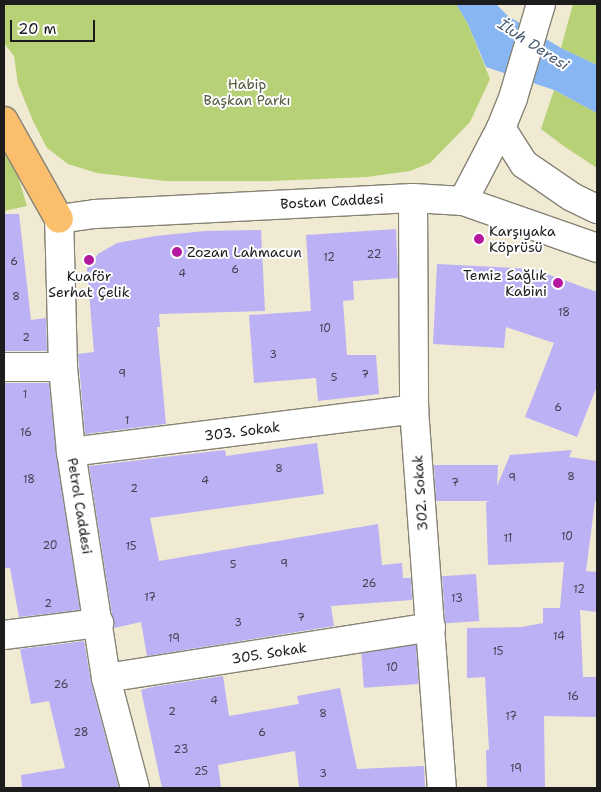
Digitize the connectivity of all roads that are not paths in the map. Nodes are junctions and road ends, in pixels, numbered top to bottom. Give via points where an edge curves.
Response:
1 (540, 10) edge
2 (4, 122) edge
3 (502, 128) junction
4 (413, 198) junction
5 (463, 201) junction
6 (597, 209) edge
7 (59, 219) junction
8 (597, 248) edge
9 (4, 367) edge
10 (63, 367) junction
11 (414, 409) junction
12 (71, 452) junction
13 (99, 623) junction
14 (432, 627) junction
15 (4, 635) edge
16 (106, 678) junction
17 (135, 788) edge
18 (442, 788) edge

1 - 3 street
2 - 7 main road
3 - 5 street
3 - 6 street via 524,164 572,197
4 - 5 street, Bostan Caddesi
4 - 7 street, Bostan Caddesi via 95,214
4 - 11 street, 302. Sokak
5 - 8 street, Bostan Caddesi
7 - 10 street, Petrol Caddesi
9 - 10 street
10 - 12 street, Petrol Caddesi
11 - 12 street, 303. Sokak
11 - 14 street, 302. Sokak
12 - 13 street, Petrol Caddesi
13 - 15 street
13 - 16 street, Petrol Caddesi
14 - 16 street, 305. Sokak
14 - 18 street, 302. Sokak
16 - 17 street, Petrol Caddesi

